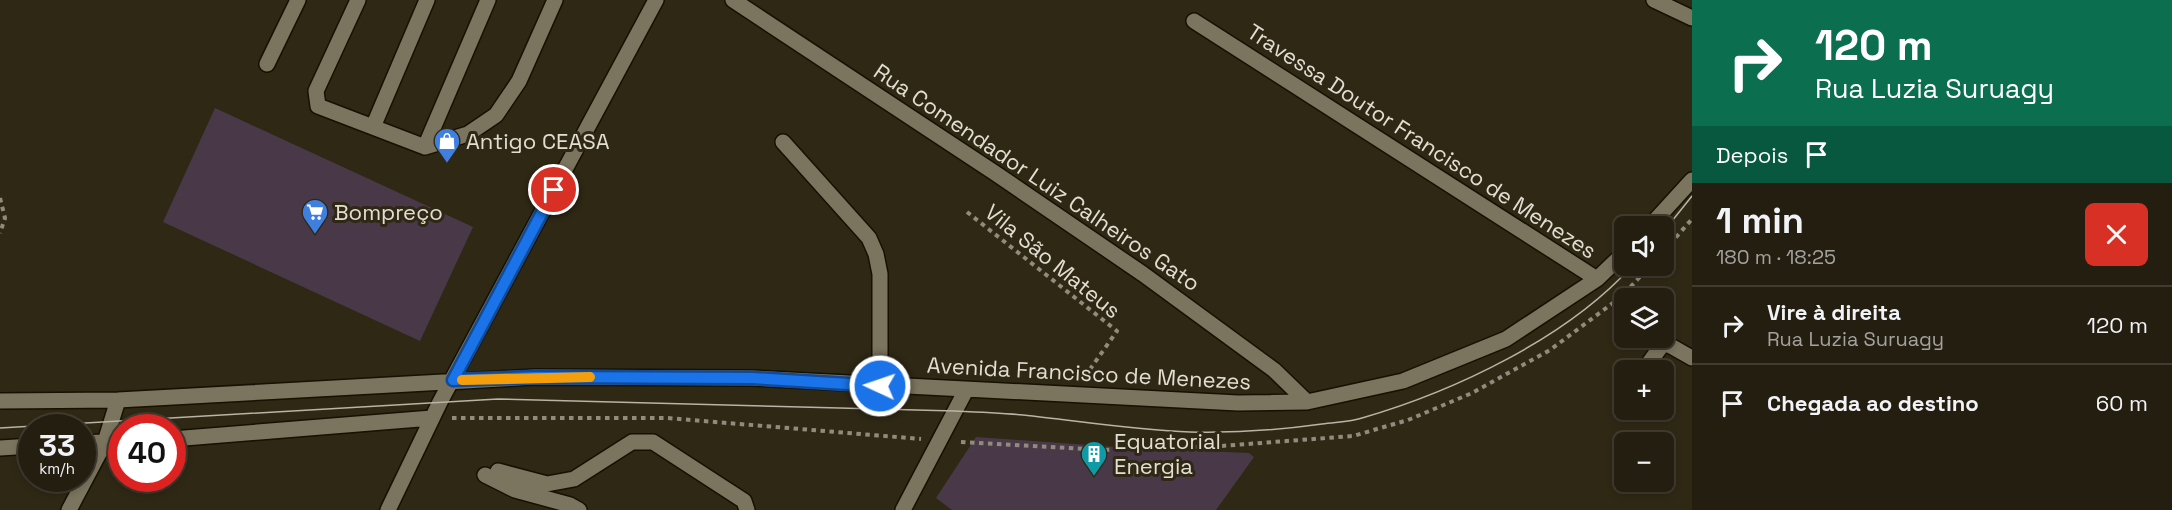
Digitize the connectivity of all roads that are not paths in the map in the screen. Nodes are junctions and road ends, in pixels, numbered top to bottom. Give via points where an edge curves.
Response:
1 (298, 0) edge
2 (358, 0) edge
3 (427, 0) edge
4 (488, 0) edge
5 (555, 0) edge
6 (656, 0) edge
7 (733, 0) edge
8 (1654, 0) edge
9 (1692, 18) edge
10 (1194, 21) dead end
11 (267, 64) dead end
12 (373, 127) junction
13 (783, 142) dead end
14 (425, 147) junction
15 (1692, 180) edge
16 (1659, 216) edge
17 (1614, 263) edge
18 (1597, 279) junction
19 (1692, 358) edge
20 (1651, 360) edge
21 (453, 380) junction
22 (880, 386) junction
23 (966, 390) junction
24 (118, 400) junction
25 (0, 401) edge
26 (1307, 402) junction
27 (432, 418) junction
28 (186, 439) edge
29 (96, 442) edge
30 (105, 442) junction
31 (108, 442) edge
32 (18, 447) edge
33 (0, 448) edge
34 (69, 510) edge
35 (388, 510) edge
36 (579, 510) edge
37 (747, 510) edge
38 (903, 510) edge

1 - 11 street
2 - 12 street via 316,91 318,106
3 - 12 street
4 - 14 street
5 - 14 street via 519,81 496,115 468,134
6 - 21 street
7 - 26 street, Rua Comendador Luiz Calheiros Gato via 1143,274 1274,370
8 - 9 street
10 - 18 street, Travessa Doutor Francisco de Menezes
12 - 14 street
13 - 22 street via 869,238 876,254 880,274
15 - 16 street
17 - 18 street, Avenida Francisco de Menezes
18 - 26 street, Avenida Francisco de Menezes via 1506,339 1403,381
19 - 20 street via 1662,345
21 - 22 street, Avenida Francisco de Menezes via 752,378
21 - 24 street, Avenida Francisco de Menezes
21 - 27 street
22 - 23 street, Avenida Francisco de Menezes
23 - 26 street, Avenida Francisco de Menezes via 1238,403
23 - 38 street
24 - 25 street, Avenida Francisco de Menezes
24 - 30 street
27 - 28 street
27 - 35 street
29 - 30 street
30 - 31 street
30 - 34 street
32 - 33 street
36 - 37 street via 515,490 491,473 547,484 574,479 632,442 653,442 744,501

